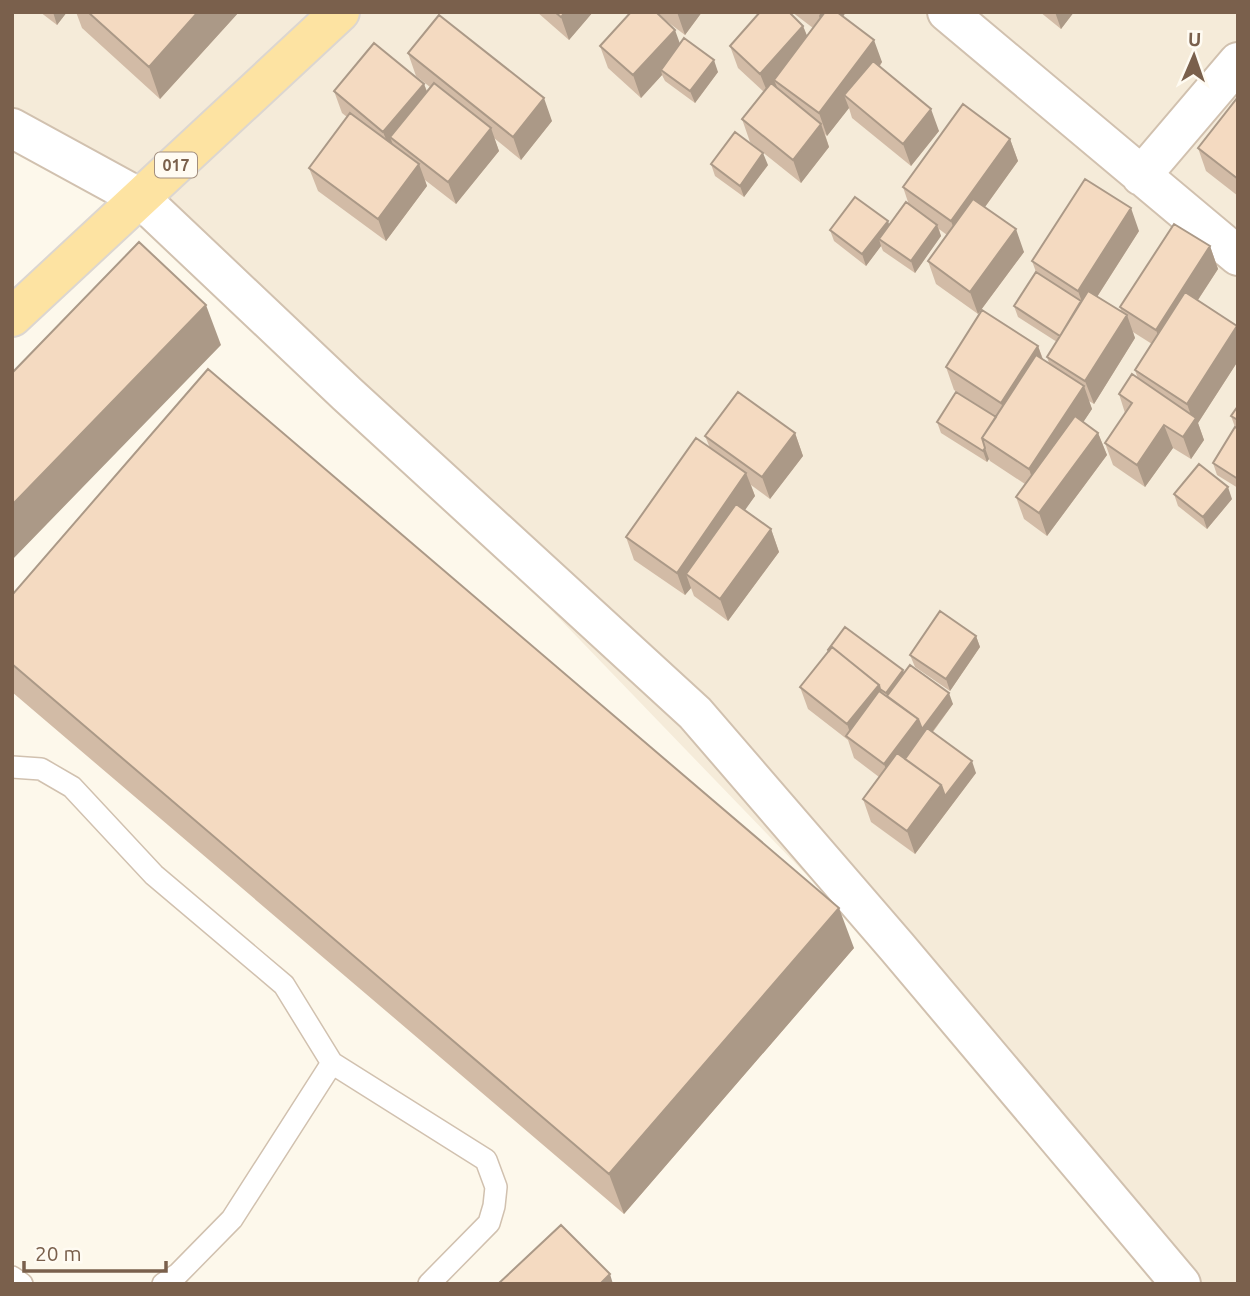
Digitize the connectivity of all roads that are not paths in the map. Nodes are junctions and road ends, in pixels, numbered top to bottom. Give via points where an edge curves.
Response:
1 (340, 12) edge
2 (947, 12) edge
3 (1238, 62) edge
4 (12, 128) edge
5 (1141, 176) junction
6 (141, 198) junction
7 (1238, 256) edge
8 (12, 317) edge
9 (12, 767) edge
10 (332, 1063) junction
11 (12, 1277) edge
12 (22, 1284) edge
13 (163, 1284) edge
14 (429, 1284) edge
15 (1181, 1284) edge

1 - 6 main road, 017
2 - 5 street
3 - 5 street
4 - 6 street
5 - 7 street
6 - 8 main road, 017
6 - 15 street via 695,713
9 - 10 lane via 41,769 72,787 154,875 284,985
10 - 13 lane via 232,1219
10 - 14 lane via 486,1160 496,1187 489,1223
11 - 12 lane

